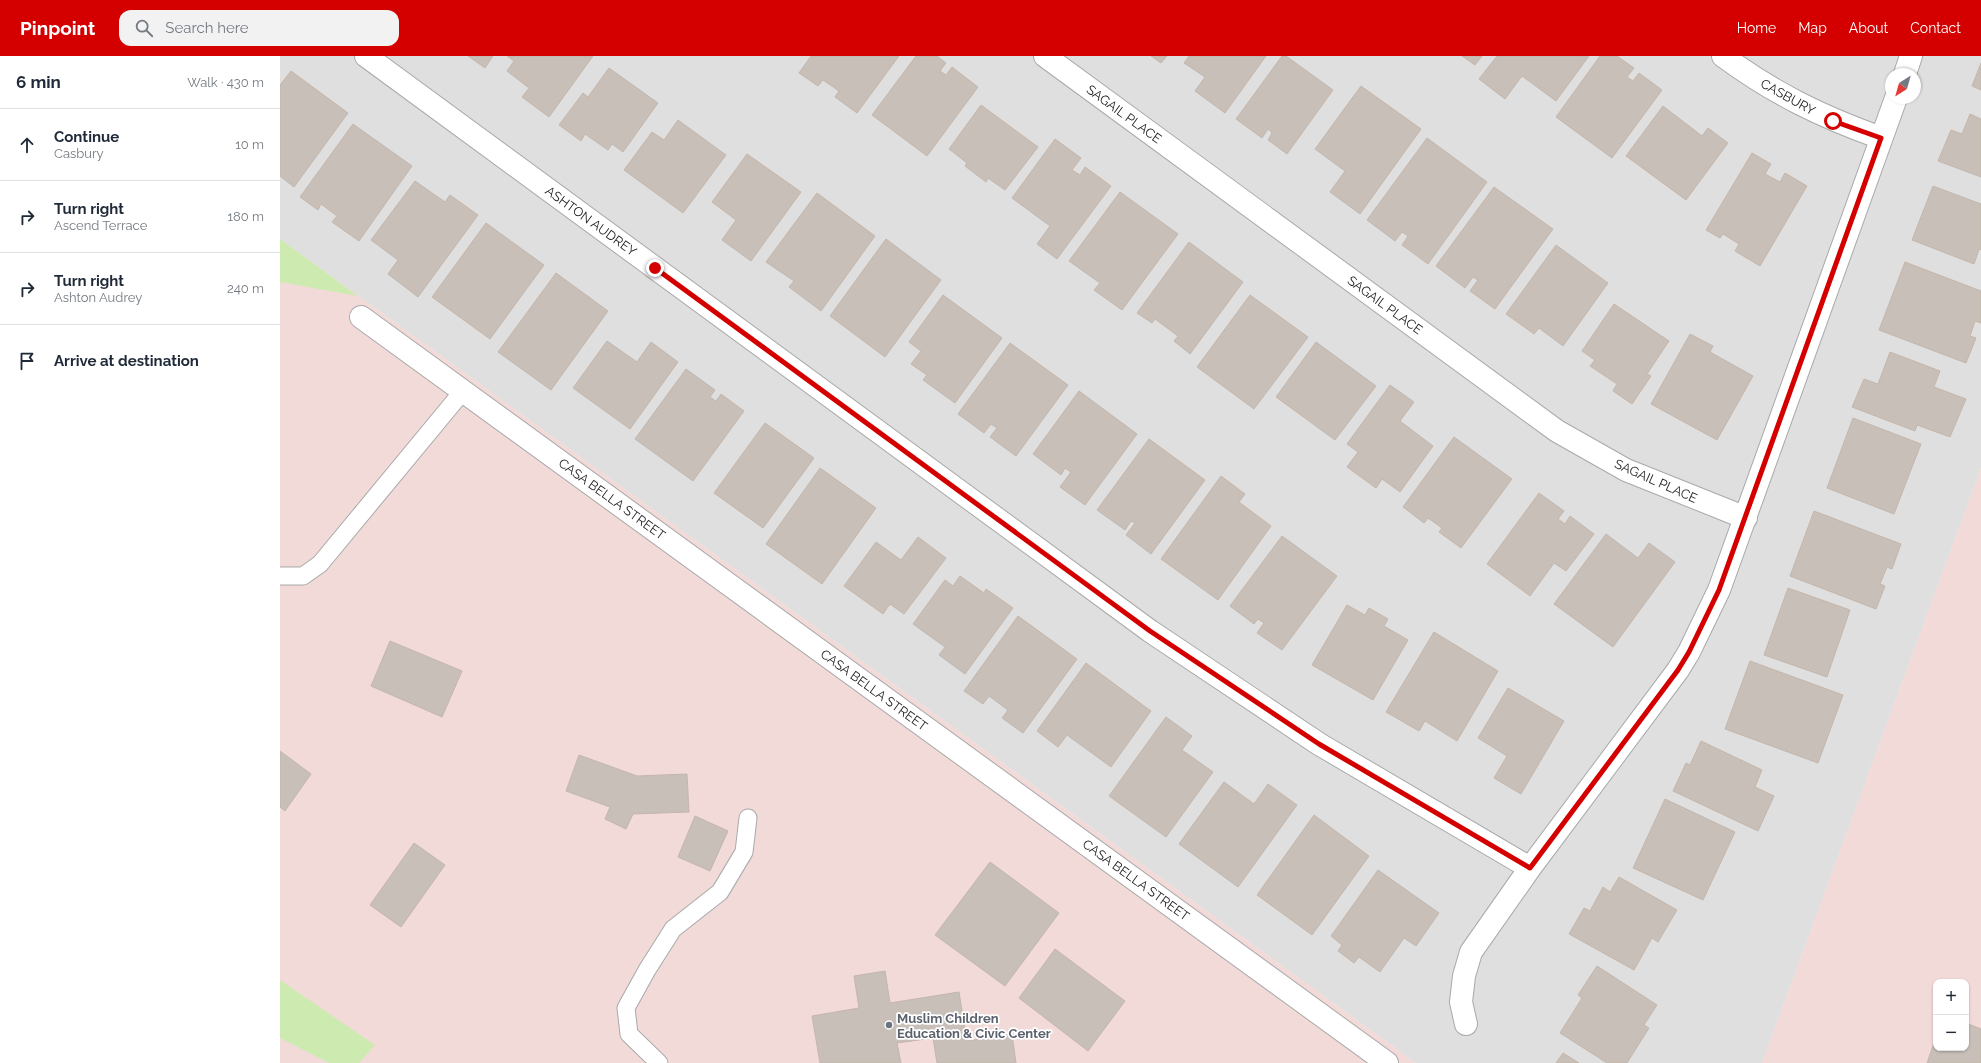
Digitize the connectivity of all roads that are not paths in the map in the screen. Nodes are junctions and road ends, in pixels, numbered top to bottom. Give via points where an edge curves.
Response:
1 (366, 56) edge
2 (1045, 56) edge
3 (1723, 56) edge
4 (1911, 56) edge
5 (1907, 68) edge
6 (1894, 104) edge
7 (1881, 138) junction
8 (361, 317) dead end
9 (463, 391) junction
10 (1746, 518) junction
11 (280, 576) edge
12 (748, 818) dead end
13 (1530, 868) junction
14 (1466, 1024) dead end
15 (658, 1063) edge
16 (1387, 1063) edge

1 - 13 street, ASHTON AUDREY via 1150,631 1319,744
2 - 10 street, SAGAIL PLACE via 1557,431 1626,470
3 - 7 street, CASBURY via 1788,100 1833,121
4 - 5 street
6 - 7 street
7 - 10 street
8 - 9 street, CASA BELLA STREET
9 - 11 lane via 320,564 303,576
9 - 16 street, CASA BELLA STREET
10 - 13 street via 1719,590 1678,670
12 - 15 lane via 744,852 720,892 673,929 626,1008 629,1034
13 - 14 street via 1471,952 1464,976 1461,1002

